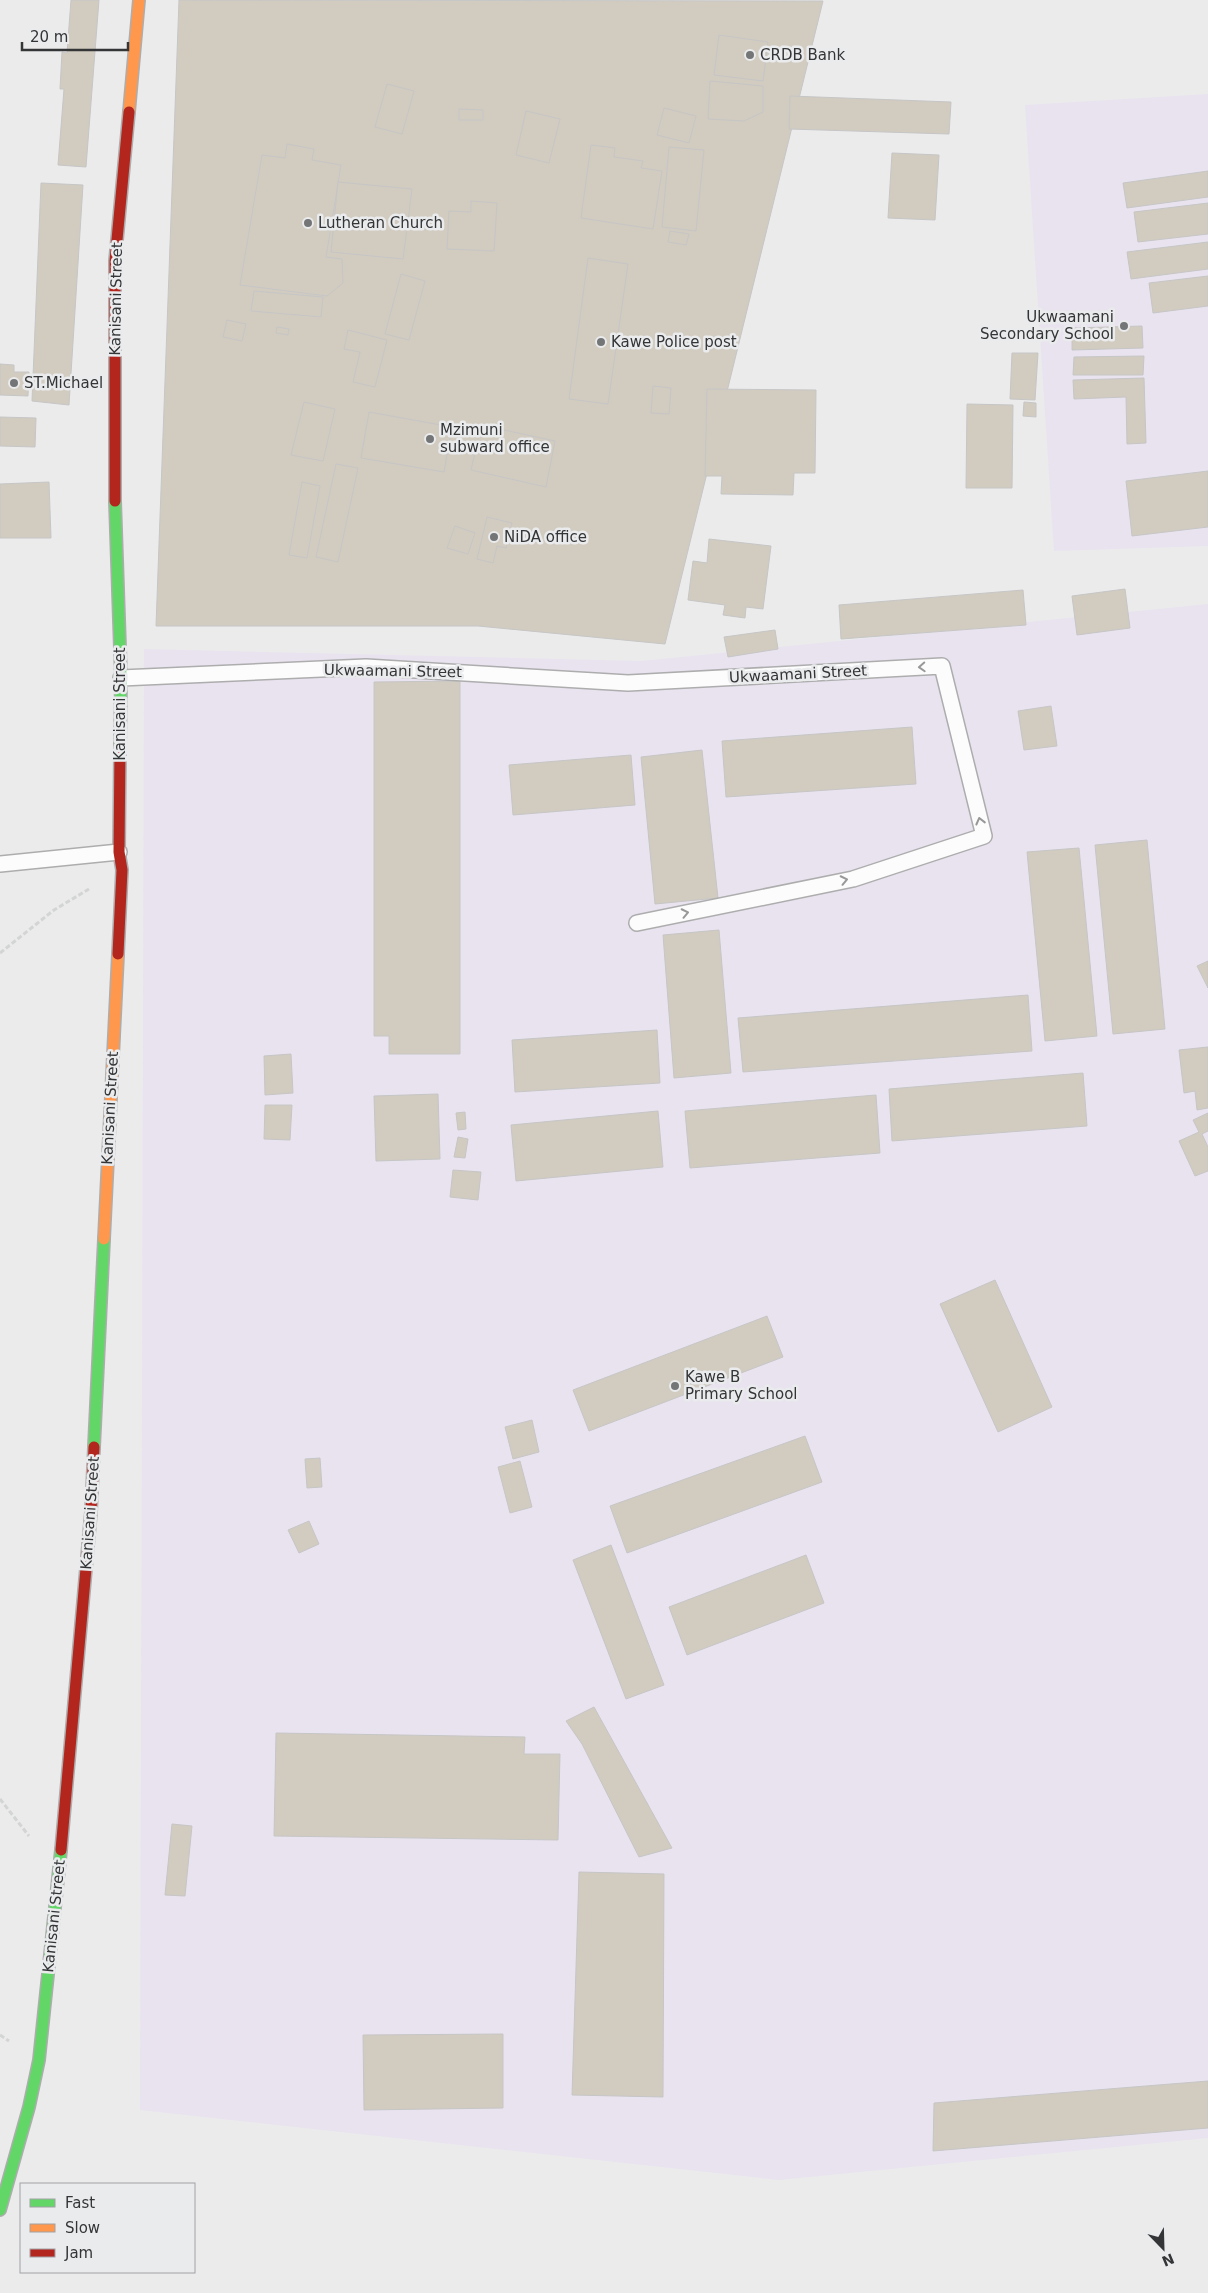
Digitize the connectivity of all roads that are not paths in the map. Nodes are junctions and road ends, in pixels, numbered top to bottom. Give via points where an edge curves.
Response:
1 (138, 0) edge
2 (121, 678) junction
3 (119, 852) junction
4 (0, 864) edge
5 (637, 923) dead end
6 (0, 2210) edge

1 - 2 street, Kanisani Street via 115,261 114,473
2 - 3 street, Kanisani Street
5 -> 2 lane, Ukwaamani Street via 854,879 984,836 942,666 628,683 366,667
3 - 4 lane
3 - 6 street, Kanisani Street via 122,870 91,1512 39,2060

